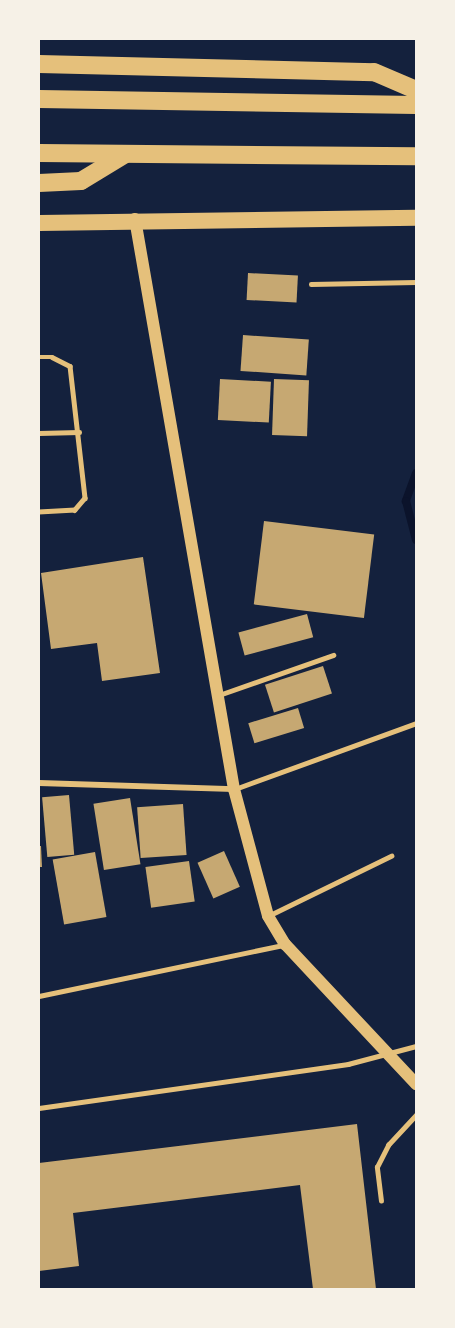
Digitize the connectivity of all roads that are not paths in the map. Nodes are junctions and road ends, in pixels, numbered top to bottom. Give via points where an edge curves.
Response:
1 (39, 64) edge
2 (416, 90) edge
3 (39, 99) edge
4 (416, 105) edge
5 (39, 153) edge
6 (124, 155) junction
7 (416, 156) edge
8 (39, 183) edge
9 (416, 218) edge
10 (135, 219) junction
11 (39, 223) edge
12 (416, 282) edge
13 (311, 284) dead end
14 (39, 357) edge
15 (79, 432) junction
16 (39, 433) edge
17 (39, 512) edge
18 (333, 656) dead end
19 (217, 696) junction
20 (416, 723) edge
21 (39, 783) edge
22 (234, 789) junction
23 (391, 856) dead end
24 (268, 916) junction
25 (285, 944) junction
26 (39, 996) edge
27 (416, 1046) edge
28 (388, 1056) junction
29 (416, 1084) edge
30 (39, 1108) edge
31 (416, 1115) edge
32 (381, 1201) dead end

1 - 2 highway via 374,72
3 - 4 highway
5 - 6 highway
6 - 7 highway
6 - 8 highway via 81,182
9 - 10 highway
10 - 11 highway
10 - 19 main road
12 - 13 lane
14 - 15 lane via 52,357 70,366
15 - 16 lane
15 - 17 lane via 85,498 75,510
18 - 19 lane
19 - 22 main road
20 - 22 lane
21 - 22 street
22 - 24 main road
23 - 24 lane
24 - 25 main road
25 - 26 lane
25 - 28 main road
27 - 28 lane
28 - 29 main road
28 - 30 lane
31 - 32 lane via 388,1145 377,1167

